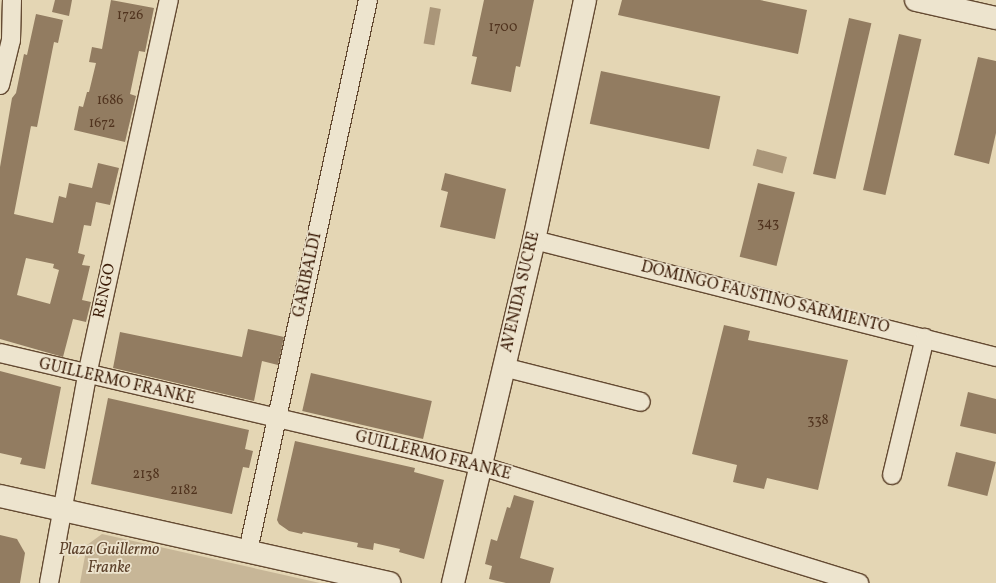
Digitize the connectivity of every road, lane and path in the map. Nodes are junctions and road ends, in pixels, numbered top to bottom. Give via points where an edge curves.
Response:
1 (12, 0) edge
2 (169, 0) edge
3 (368, 0) edge
4 (585, 0) edge
5 (916, 0) edge
6 (996, 18) edge
7 (0, 85) edge
8 (534, 240) junction
9 (925, 338) junction
10 (0, 353) edge
11 (996, 356) edge
12 (504, 367) junction
13 (87, 375) junction
14 (641, 402) dead end
15 (278, 420) junction
16 (481, 466) junction
17 (892, 475) dead end
18 (0, 496) edge
19 (61, 510) junction
20 (248, 551) junction
21 (49, 583) edge
22 (389, 583) edge
23 (453, 583) edge
24 (859, 583) edge

1 - 7 street via 11,40
2 - 13 street, RENGO
3 - 15 street, GARIBALDI
4 - 8 street, AVENIDA SUCRE
5 - 6 street
8 - 9 street, DOMINGO FAUSTINO SARMIENTO
8 - 12 street, AVENIDA SUCRE
9 - 11 street, DOMINGO FAUSTINO SARMIENTO
9 - 17 street
10 - 13 street, GUILLERMO FRANKE
12 - 14 street
12 - 16 street, AVENIDA SUCRE
13 - 15 street, GUILLERMO FRANKE
13 - 19 street, RENGO
15 - 16 street, GUILLERMO FRANKE
15 - 20 street, GARIBALDI
16 - 23 street, AVENIDA SUCRE
16 - 24 street, GUILLERMO FRANKE
18 - 19 street
19 - 20 street
19 - 21 street, RENGO
20 - 22 street

